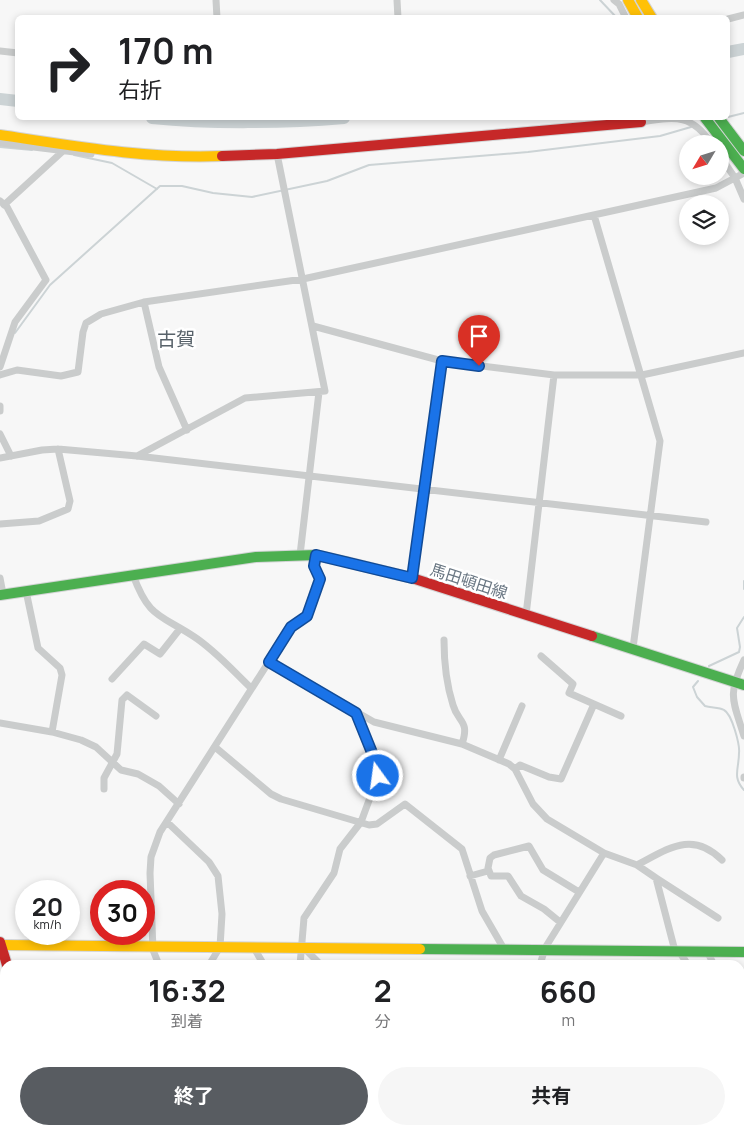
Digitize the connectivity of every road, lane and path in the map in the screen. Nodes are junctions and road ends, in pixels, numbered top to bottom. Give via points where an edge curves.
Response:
1 (216, 0) edge
2 (641, 0) edge
3 (397, 1) edge
4 (622, 1) edge
5 (216, 15) edge
6 (398, 15) edge
7 (625, 15) edge
8 (635, 15) edge
9 (650, 15) edge
10 (744, 15) edge
11 (730, 18) edge
12 (0, 51) edge
13 (15, 54) edge
14 (658, 120) edge
15 (686, 120) edge
16 (707, 120) edge
17 (721, 120) edge
18 (641, 122) joint
19 (0, 135) edge
20 (706, 135) edge
21 (0, 143) edge
22 (744, 151) edge
23 (110, 152) junction
24 (61, 153) junction
25 (277, 154) junction
26 (729, 169) edge
27 (744, 169) edge
28 (744, 173) edge
29 (735, 178) junction
30 (744, 199) edge
31 (2, 203) edge
32 (594, 215) junction
33 (303, 279) junction
34 (144, 302) junction
35 (313, 326) junction
36 (744, 353) edge
37 (442, 361) junction
38 (0, 367) edge
39 (0, 375) edge
40 (642, 375) junction
41 (554, 376) junction
42 (319, 392) junction
43 (0, 406) edge
44 (0, 410) edge
45 (187, 430) junction
46 (0, 434) edge
47 (58, 449) junction
48 (11, 456) junction
49 (137, 456) junction
50 (0, 458) edge
51 (309, 474) junction
52 (425, 488) junction
53 (540, 502) junction
54 (651, 515) junction
55 (706, 522) dead end
56 (0, 524) edge
57 (300, 554) junction
58 (316, 555) junction
59 (133, 575) junction
60 (0, 578) edge
61 (412, 578) junction
62 (26, 591) junction
63 (2, 595) edge
64 (526, 615) junction
65 (179, 630) junction
66 (444, 640) dead end
67 (633, 648) junction
68 (541, 656) dead end
69 (744, 660) edge
70 (269, 662) junction
71 (112, 679) dead end
72 (734, 681) junction
73 (744, 685) edge
74 (252, 688) junction
75 (594, 704) junction
76 (522, 706) dead end
77 (356, 713) junction
78 (156, 716) dead end
79 (621, 716) dead end
80 (0, 723) edge
81 (52, 732) junction
82 (744, 736) edge
83 (462, 744) junction
84 (215, 747) junction
85 (499, 760) junction
86 (114, 762) junction
87 (515, 769) junction
88 (104, 790) dead end
89 (179, 804) junction
90 (167, 822) junction
91 (361, 822) junction
92 (604, 853) junction
93 (722, 860) dead end
94 (637, 865) junction
95 (488, 871) junction
96 (470, 876) junction
97 (656, 878) junction
98 (152, 880) edge
99 (579, 892) junction
100 (718, 918) dead end
101 (560, 922) junction
102 (0, 944) edge
103 (90, 945) edge
104 (153, 945) joint
105 (220, 947) junction
106 (302, 947) junction
107 (254, 948) junction
108 (545, 948) junction
109 (504, 949) junction
110 (677, 951) junction
111 (707, 951) junction
112 (744, 952) edge
113 (5, 960) edge
114 (158, 960) edge
115 (212, 960) edge
116 (261, 960) edge
117 (301, 960) edge
118 (316, 960) edge
119 (541, 960) edge
120 (684, 960) edge
121 (712, 960) edge

1 - 5 street
2 - 9 main road
3 - 6 street
4 - 7 street
4 - 8 main road
10 - 11 street
12 - 13 street
14 - 18 street
15 - 20 street via 701,128
16 - 27 main road
17 - 22 main road
18 - 25 main road
19 - 23 main road
21 - 24 street
23 - 24 street
23 - 25 main road via 196,157
24 - 31 street
25 - 33 street
26 - 29 street
28 - 29 street
29 - 30 street
29 - 32 street via 716,188
31 - 38 street via 46,280 15,322
32 - 33 street
32 - 40 street
33 - 34 street
33 - 35 street
34 - 39 street via 101,314 86,323 78,372 61,376 17,370
34 - 45 street via 159,367
35 - 37 street
35 - 42 street via 326,386 325,391
36 - 40 street
37 - 41 street
37 - 52 street
40 - 41 street
40 - 54 street via 660,441
41 - 53 street
42 - 45 street via 245,398
42 - 51 street
43 - 44 street
45 - 49 street
46 - 48 street
47 - 48 street
47 - 49 street
47 - 56 street via 70,501 68,509 39,521
48 - 50 street
49 - 51 street
51 - 52 street
51 - 57 street
52 - 53 street
52 - 61 street
53 - 54 street
53 - 64 street
54 - 55 street
54 - 67 street
57 - 58 main road, 馬田頓田線
57 - 59 main road, 馬田頓田線 via 256,557
58 - 61 main road, 馬田頓田線
58 - 70 street via 314,566 320,579 307,616 291,627
59 - 62 main road, 馬田頓田線
59 - 65 street via 140,594 153,612
60 - 63 street
61 - 64 main road, 馬田頓田線
62 - 63 main road, 馬田頓田線
62 - 81 street via 38,648 60,668 62,675
64 - 67 main road, 馬田頓田線
65 - 71 street via 160,654 144,644
65 - 74 street via 193,636
66 - 83 street via 444,669 453,708 462,719 466,732
67 - 72 main road, 馬田頓田線
68 - 75 street via 573,684 569,692
69 - 72 street
70 - 74 street
70 - 77 street
72 - 73 main road, 馬田頓田線
72 - 82 street via 733,705
74 - 84 street
75 - 79 street
75 - 87 street via 561,779 520,765
76 - 85 street
77 - 83 street via 394,728
77 - 91 street via 379,770
78 - 86 street via 127,695 122,700
80 - 81 street
81 - 86 street via 96,747
83 - 85 street
84 - 89 street
84 - 91 street via 276,796
85 - 87 street
86 - 88 street via 104,778
86 - 89 street via 121,770 138,774 159,786
87 - 92 street via 539,812
89 - 90 street
90 - 98 street via 151,856
90 - 105 street via 218,876 222,914
91 - 96 street via 377,824 405,804 462,849
91 - 106 street via 340,849 334,873 304,918
92 - 94 street
92 - 99 street
93 - 94 street via 709,850 684,843
94 - 97 street
95 - 96 street
95 - 99 street via 491,856 529,846 543,870
95 - 101 street via 492,877 508,876 521,896
96 - 109 street via 482,911
97 - 100 street
97 - 110 street
99 - 101 street
101 - 108 street
102 - 103 main road
102 - 113 main road
104 - 105 main road
104 - 114 street
105 - 107 main road
105 - 115 street
106 - 107 main road
106 - 109 main road
106 - 117 street
106 - 118 street
107 - 116 street
108 - 109 main road
108 - 110 main road
108 - 119 street
110 - 111 main road
110 - 120 street
111 - 112 main road
111 - 121 street

